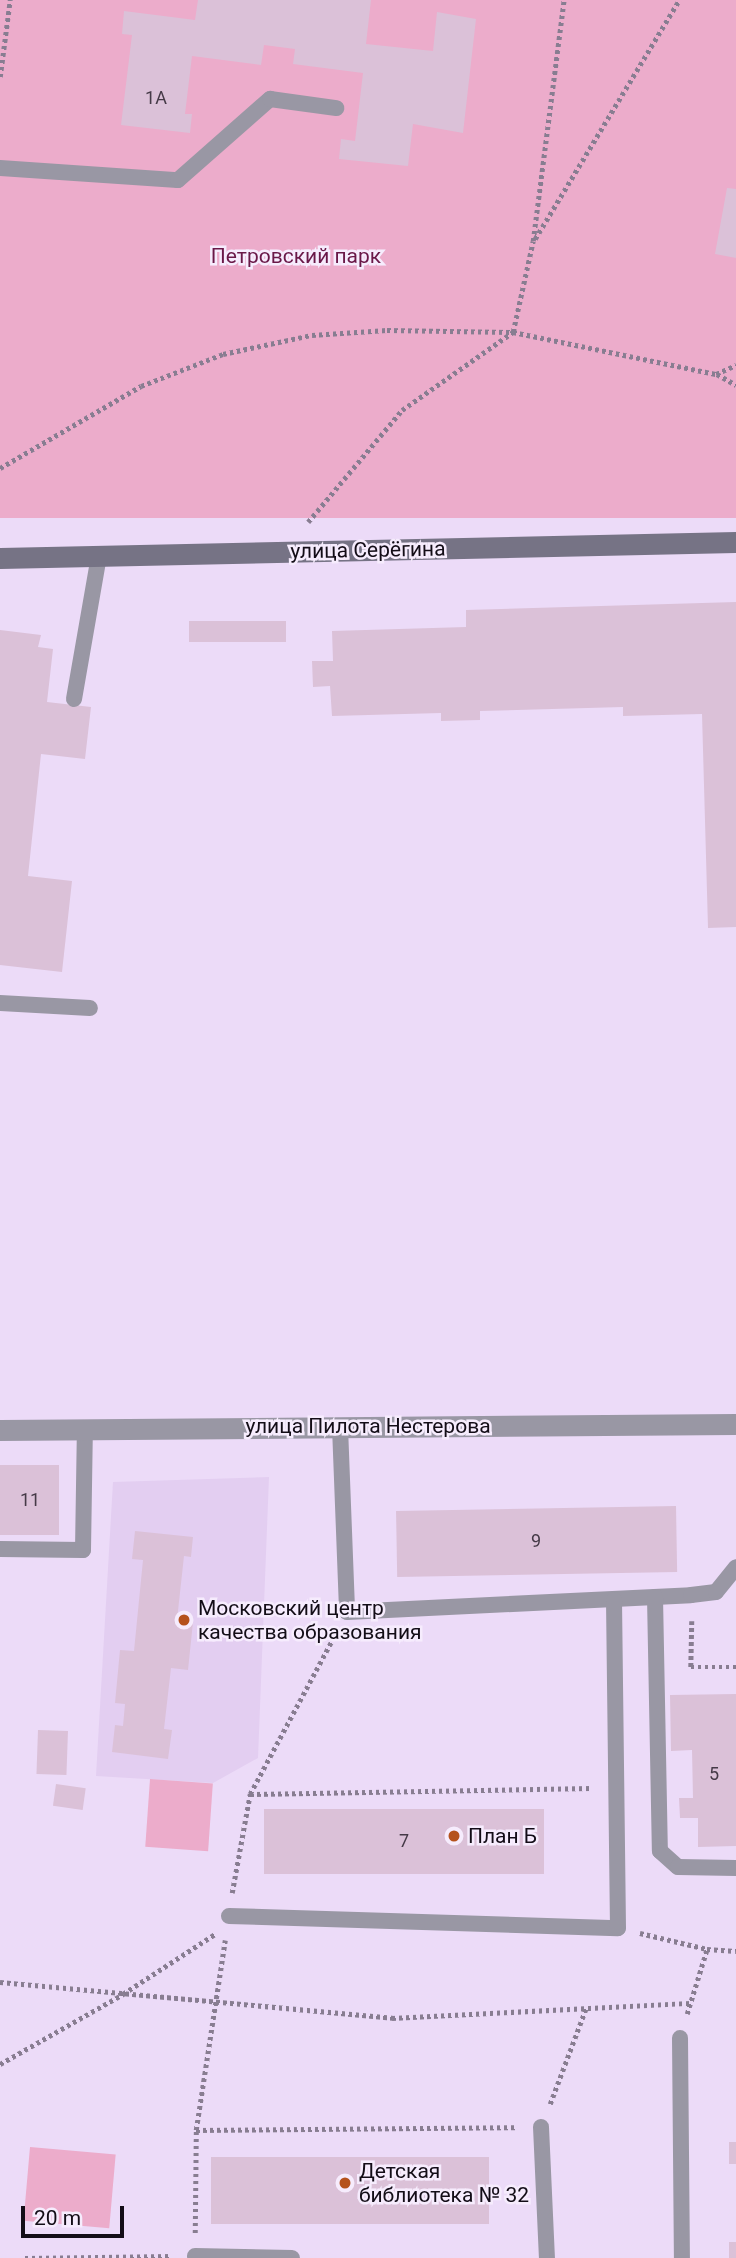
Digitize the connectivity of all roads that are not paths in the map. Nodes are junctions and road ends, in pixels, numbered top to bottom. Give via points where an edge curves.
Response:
1 (336, 108) dead end
2 (0, 168) edge
3 (736, 542) edge
4 (99, 556) junction
5 (0, 558) edge
6 (74, 699) dead end
7 (0, 1003) edge
8 (90, 1008) dead end
9 (736, 1424) edge
10 (340, 1427) junction
11 (85, 1428) junction
12 (0, 1430) edge
13 (0, 1549) edge
14 (736, 1567) edge
15 (655, 1597) junction
16 (614, 1600) junction
17 (736, 1868) edge
18 (229, 1916) road end
19 (680, 2038) road end
20 (541, 2127) road end
21 (195, 2256) road end
22 (292, 2258) edge
23 (547, 2258) edge
24 (682, 2258) edge

1 - 2 lane via 271,99 178,180
3 - 4 street, улица Серёгина
4 - 5 street, улица Серёгина
4 - 6 lane
7 - 8 lane
9 - 10 street, улица Пилота Нестерова
10 - 11 street, улица Пилота Нестерова
10 - 16 lane via 347,1612
11 - 12 street, улица Пилота Нестерова
11 - 13 lane via 83,1550
14 - 15 lane via 716,1592
15 - 16 lane
15 - 17 lane via 660,1851 678,1867
16 - 18 lane via 618,1928
19 - 24 lane
20 - 23 lane
21 - 22 lane

